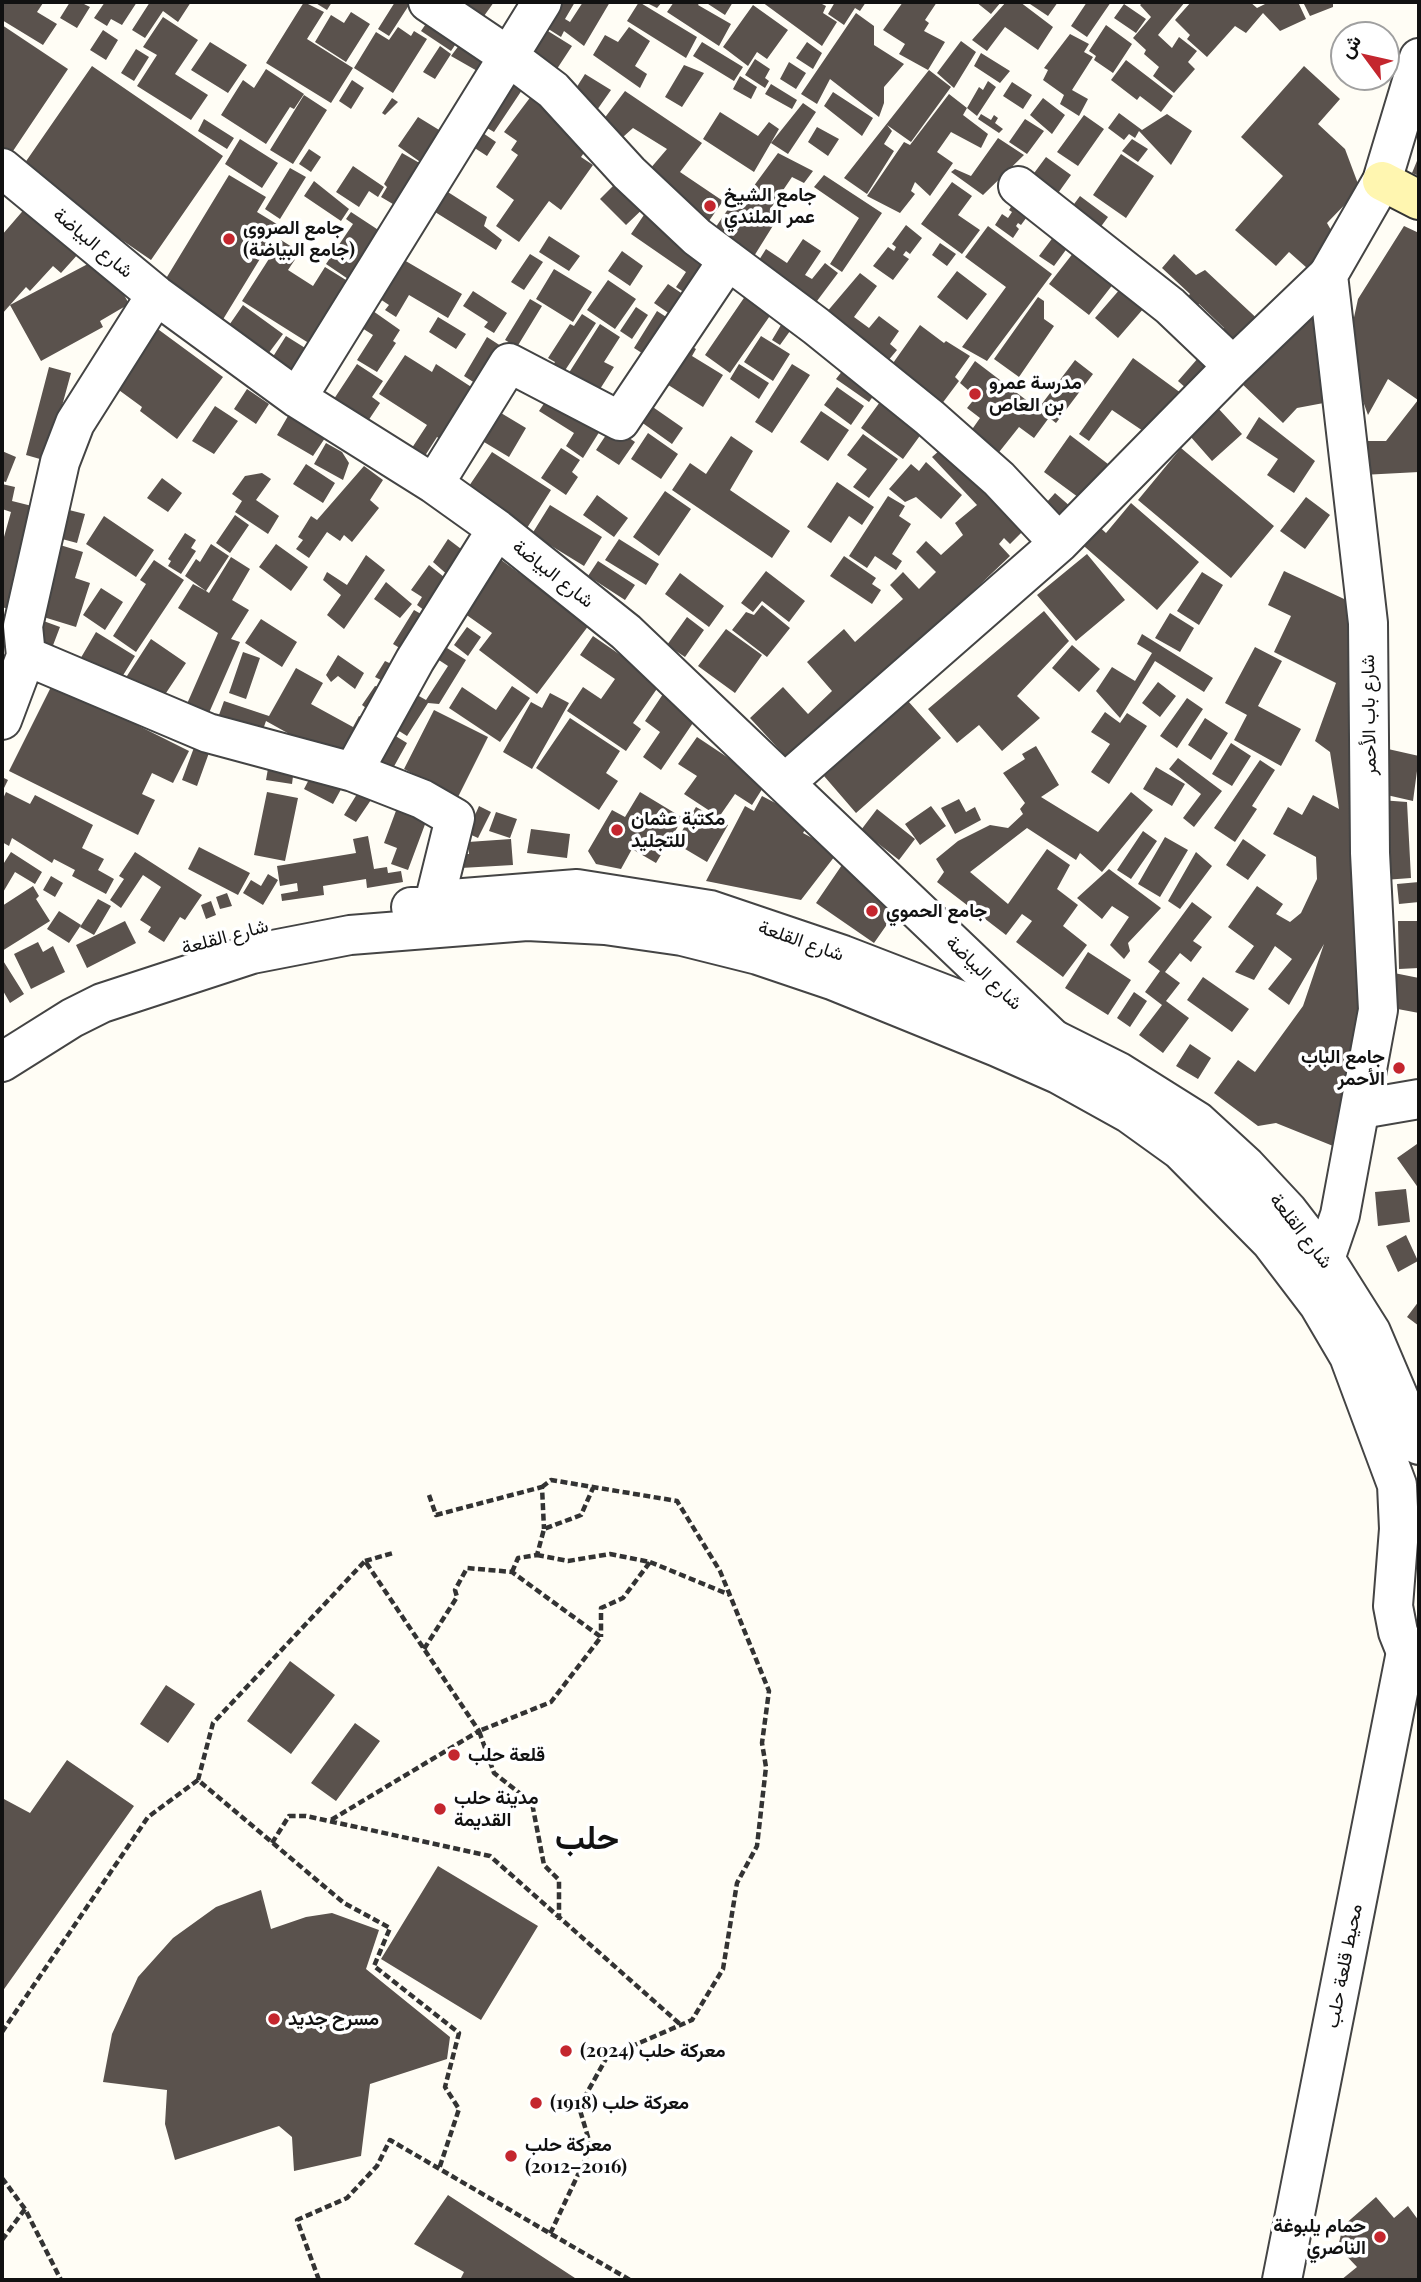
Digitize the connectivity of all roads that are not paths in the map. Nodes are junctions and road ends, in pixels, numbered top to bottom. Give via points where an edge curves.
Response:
1 (428, 2) edge
2 (542, 2) edge
3 (508, 56) junction
4 (1419, 58) edge
5 (2, 168) edge
6 (1382, 181) junction
7 (1018, 186) dead end
8 (1419, 200) edge
9 (729, 260) junction
10 (1328, 275) junction
11 (156, 295) junction
12 (1233, 366) junction
13 (297, 398) junction
14 (434, 484) junction
15 (496, 529) junction
16 (1059, 543) junction
17 (17, 634) edge
18 (2, 720) edge
19 (353, 772) junction
20 (786, 782) junction
21 (433, 907) junction
22 (2, 1036) edge
23 (1055, 1040) junction
24 (2, 1062) edge
25 (1419, 1099) edge
26 (1361, 1109) junction
27 (1325, 1259) junction
28 (1419, 1445) edge
29 (1408, 1482) edge
30 (1413, 1659) edge
31 (1282, 2280) edge

1 - 3 street
2 - 3 street
3 - 9 street via 553,90 629,173 697,237
3 - 13 street
4 - 6 street
5 - 11 street, شارع البياضة
6 - 8 main road
6 - 10 street
7 - 12 street via 1170,306
9 - 14 street via 620,421 509,363
9 - 16 street via 930,418 999,478
10 - 12 street
10 - 26 street, شارع باب الأحمر via 1368,623 1370,853 1378,1010
11 - 13 street, شارع البياضة
11 - 17 street via 75,423 60,462
12 - 16 street
13 - 14 street, شارع البياضة
14 - 15 street, شارع البياضة
15 - 19 street
15 - 20 street, شارع البياضة via 626,632
16 - 20 street
17 - 18 street
17 - 19 street via 208,733
19 - 21 street via 422,799 455,818
20 - 23 street, شارع البياضة
21 - 22 street, شارع القلعة via 309,916 232,932 107,977
21 - 23 street, شارع القلعة via 451,899 577,889 709,909 843,955
23 - 27 street, شارع القلعة via 1119,1072 1198,1121 1255,1175
24 - 29 street via 102,1003 252,954 350,935 527,922 592,925 682,936 758,954 1045,1069 1130,1114 1181,1150 1271,1242 1319,1305 1349,1356
25 - 26 street
26 - 27 street, شارع باب الأحمر via 1340,1214
27 - 28 street, شارع القلعة via 1371,1332
29 - 30 street via 1393,1606 1398,1632
30 - 31 street, محيط قلعة حلب

